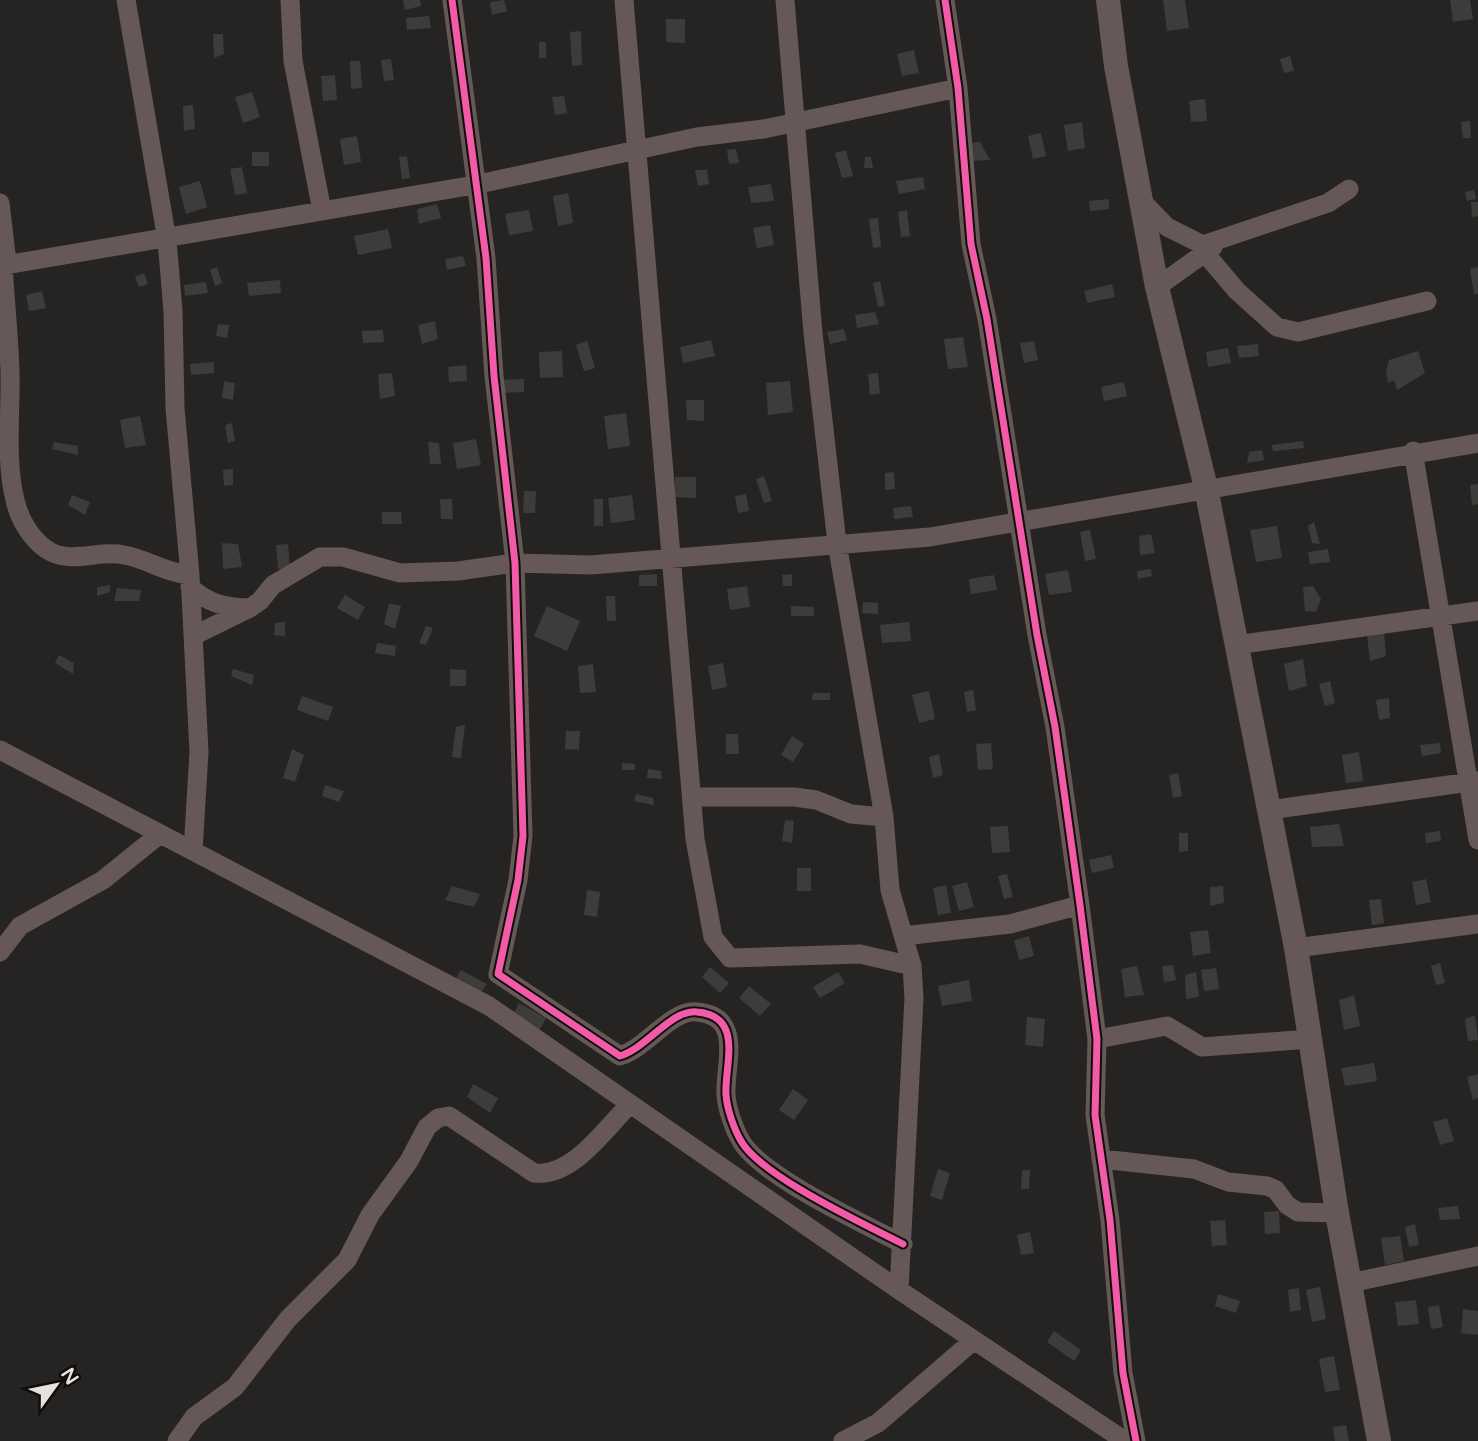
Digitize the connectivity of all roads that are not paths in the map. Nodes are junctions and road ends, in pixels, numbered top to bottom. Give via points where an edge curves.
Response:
1 (126, 0) edge
2 (290, 0) edge
3 (452, 0) edge
4 (624, 0) edge
5 (785, 0) edge
6 (945, 0) edge
7 (1108, 0) edge
8 (958, 88) junction
9 (796, 123) junction
10 (639, 152) junction
11 (474, 185) junction
12 (1349, 189) dead end
13 (1140, 200) junction
14 (0, 203) edge
15 (322, 211) junction
16 (167, 240) junction
17 (1222, 240) junction
18 (1204, 252) junction
19 (2, 265) edge
20 (1157, 287) junction
21 (1427, 301) dead end
22 (1478, 443) edge
23 (1413, 452) junction
24 (1206, 488) junction
25 (1018, 523) junction
26 (837, 543) junction
27 (670, 558) junction
28 (515, 563) junction
29 (190, 581) junction
30 (250, 608) junction
31 (1478, 611) edge
32 (1442, 616) junction
33 (193, 636) junction
34 (1236, 645) junction
35 (0, 750) edge
36 (1474, 782) edge
37 (693, 797) junction
38 (1269, 810) junction
39 (884, 817) junction
40 (160, 834) junction
41 (1478, 840) edge
42 (193, 851) junction
43 (1080, 905) junction
44 (1478, 924) edge
45 (903, 936) junction
46 (1296, 948) junction
47 (0, 952) edge
48 (912, 966) junction
49 (498, 974) junction
50 (489, 1006) junction
51 (1311, 1039) junction
52 (1097, 1040) junction
53 (630, 1104) junction
54 (1101, 1159) junction
55 (1337, 1213) junction
56 (903, 1244) junction
57 (1478, 1256) edge
58 (1350, 1283) junction
59 (899, 1290) junction
60 (974, 1340) junction
61 (177, 1441) edge
62 (842, 1441) edge
63 (1125, 1441) edge
64 (1136, 1441) edge
65 (1379, 1441) edge

1 - 16 street
2 - 15 street via 293,61
3 - 11 street
4 - 10 street
5 - 9 street
6 - 8 street
7 - 13 main road
8 - 9 street
8 - 25 street via 971,244
9 - 10 street via 697,137
9 - 26 street
10 - 11 street
10 - 27 street
11 - 15 street
11 - 28 street
12 - 17 street via 1338,199
13 - 17 street via 1155,217 1191,241
13 - 20 main road
14 - 19 street via 5,222
15 - 16 street
16 - 19 street
16 - 29 street
17 - 18 street
18 - 20 street
18 - 21 street via 1237,291 1277,327 1298,332
19 - 29 street via 11,460 21,519 46,549 65,557 126,555
20 - 24 main road
22 - 23 street
23 - 24 street
23 - 32 street
24 - 25 street
24 - 34 main road
25 - 26 street via 930,537
25 - 43 street via 1055,727
26 - 27 street
26 - 39 street
27 - 28 street via 591,565
27 - 37 street
28 - 30 street via 400,573 343,557 320,557 273,585
28 - 49 street via 523,836
29 - 30 street via 205,601
29 - 33 street
30 - 33 street
31 - 32 street
32 - 34 street
32 - 36 street
33 - 42 street via 199,752
34 - 38 main road
35 - 40 street
36 - 38 street
36 - 41 street
37 - 39 street via 794,797 851,814
37 - 48 street via 695,839 711,929 723,953 730,958 859,954
38 - 46 main road
39 - 45 street via 890,890
40 - 42 street
40 - 47 street via 103,880 20,926
42 - 50 street
43 - 45 street via 1010,924
43 - 52 street
44 - 46 street
45 - 48 street
46 - 51 main road
48 - 56 street
49 - 50 street
49 - 56 street via 620,1056 649,1041 680,1015 694,1011 720,1022 730,1038 726,1096 741,1142 756,1158 822,1203
50 - 53 street
51 - 52 street via 1202,1047 1167,1026
51 - 55 main road
52 - 54 street via 1095,1115
53 - 59 street
53 - 61 street via 580,1154 559,1171 546,1174 534,1172 449,1116 439,1118 427,1127 347,1260 288,1319 235,1387 194,1417
54 - 55 street via 1195,1169 1228,1182 1267,1186 1298,1212
54 - 64 street via 1123,1373
55 - 58 main road
56 - 59 street
57 - 58 street
58 - 65 main road
59 - 60 street
60 - 62 street via 878,1423
60 - 63 street

